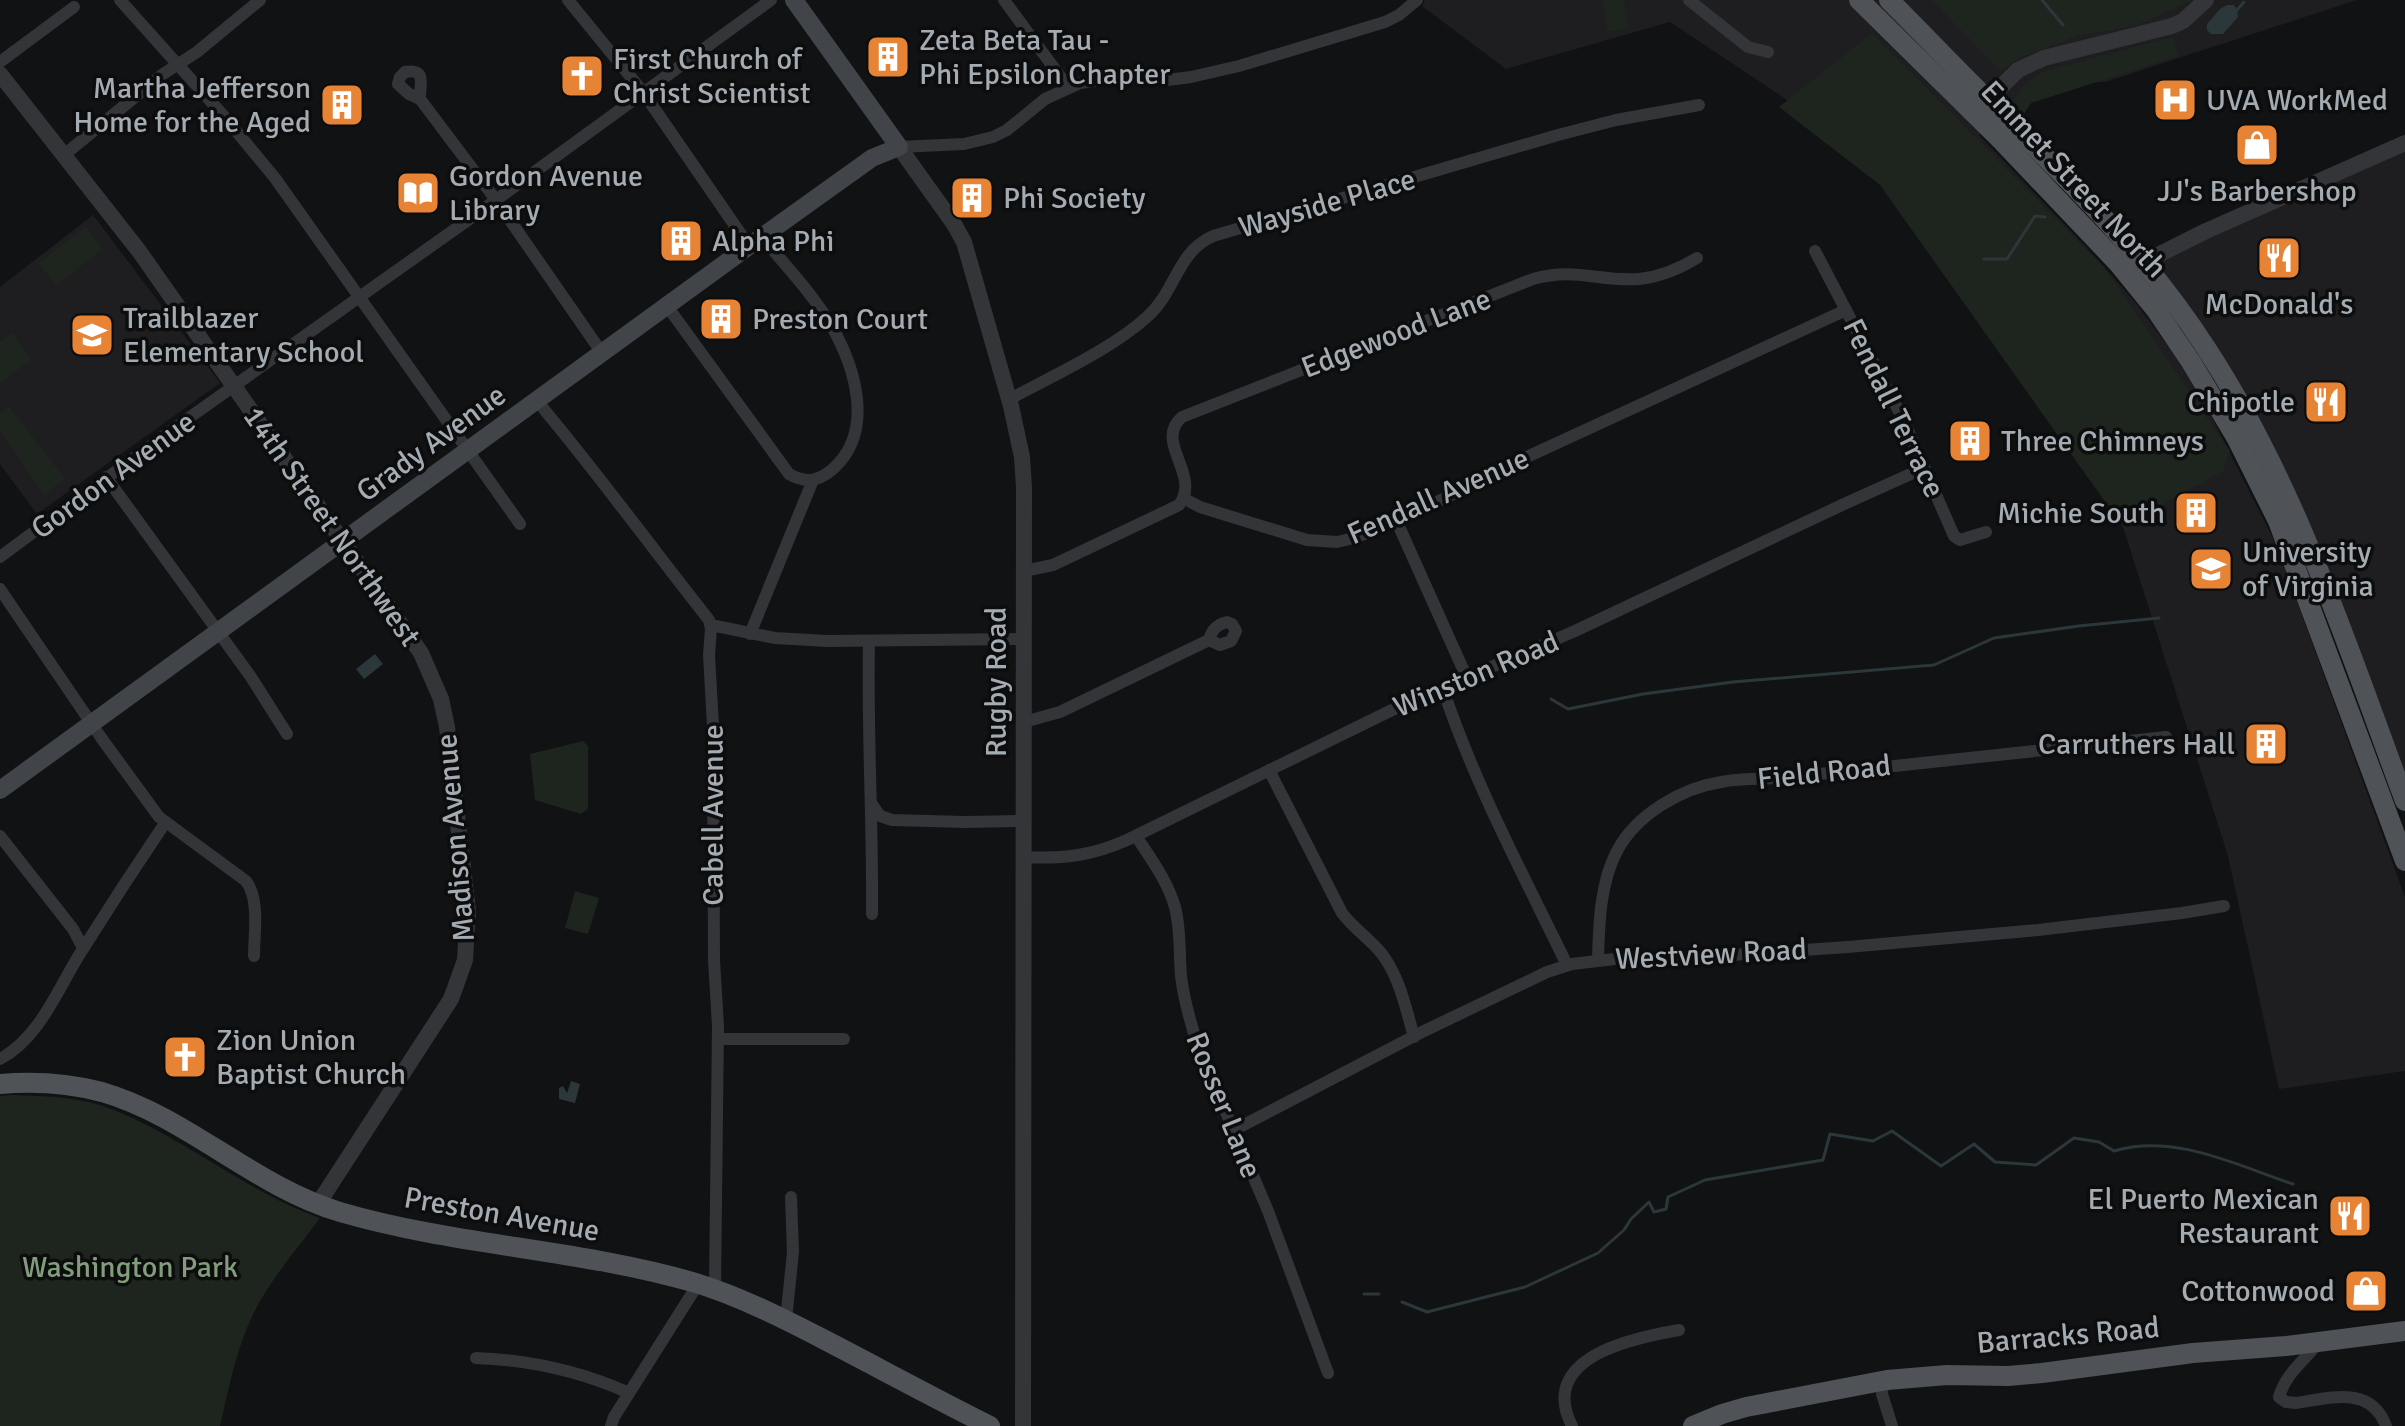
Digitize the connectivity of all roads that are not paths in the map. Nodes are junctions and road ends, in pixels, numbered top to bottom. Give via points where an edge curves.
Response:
1 (120, 0) edge
2 (260, 0) edge
3 (568, 0) edge
4 (771, 0) edge
5 (794, 0) edge
6 (1004, 0) edge
7 (1417, 0) edge
8 (1689, 0) edge
9 (1859, 0) edge
10 (1889, 0) edge
11 (2206, 0) edge
12 (74, 7) dead end
13 (1768, 52) dead end
14 (0, 62) edge
15 (178, 63) junction
16 (0, 74) edge
17 (1068, 87) junction
18 (643, 92) junction
19 (420, 99) dead end
20 (1699, 105) dead end
21 (1980, 107) junction
22 (2405, 143) edge
23 (899, 147) junction
24 (64, 155) junction
25 (496, 200) junction
26 (755, 242) junction
27 (1815, 251) dead end
28 (1697, 258) dead end
29 (2144, 262) junction
30 (2125, 272) junction
31 (360, 297) junction
32 (667, 306) junction
33 (1846, 310) junction
34 (602, 353) junction
35 (235, 387) junction
36 (1010, 399) junction
37 (537, 401) junction
38 (469, 451) junction
39 (1924, 468) junction
40 (106, 477) junction
41 (813, 480) junction
42 (1183, 498) junction
43 (1397, 522) junction
44 (520, 524) dead end
45 (1986, 532) dead end
46 (343, 542) junction
47 (0, 557) edge
48 (1024, 571) junction
49 (0, 589) edge
50 (711, 625) junction
51 (218, 633) junction
52 (750, 634) junction
53 (1024, 639) junction
54 (1209, 640) dead end
55 (869, 641) junction
56 (430, 672) joint
57 (1467, 678) junction
58 (1443, 689) junction
59 (1024, 722) junction
60 (92, 724) junction
61 (287, 734) dead end
62 (2166, 737) dead end
63 (1269, 770) junction
64 (0, 790) edge
65 (2405, 801) edge
66 (871, 803) junction
67 (1024, 821) junction
68 (165, 823) junction
69 (0, 836) edge
70 (1136, 836) junction
71 (1024, 857) junction
72 (2405, 861) edge
73 (2224, 906) dead end
74 (872, 914) dead end
75 (83, 948) junction
76 (254, 956) dead end
77 (1598, 959) junction
78 (1567, 965) junction
79 (1414, 1037) junction
80 (718, 1039) junction
81 (844, 1039) dead end
82 (2, 1055) edge
83 (0, 1084) edge
84 (1234, 1130) junction
85 (791, 1197) dead end
86 (318, 1204) junction
87 (706, 1287) junction
88 (786, 1320) junction
89 (1679, 1330) dead end
90 (2405, 1331) edge
91 (2319, 1342) junction
92 (476, 1358) dead end
93 (1328, 1373) dead end
94 (1883, 1380) junction
95 (629, 1393) junction
96 (611, 1426) edge
97 (990, 1426) edge
98 (1023, 1426) edge
99 (1572, 1426) edge
100 (1693, 1426) edge
101 (1892, 1426) edge
102 (2386, 1426) edge

1 - 15 street
2 - 15 street
3 - 18 street
4 - 18 street, Gordon Avenue
5 - 23 main road, Rugby Road
6 - 17 street
7 - 17 street via 1385,22 1239,66 1167,80 1098,79
8 - 13 street via 1748,47
9 - 21 main road, Emmet Street North
10 - 21 main road, Emmet Street North
11 - 21 street via 2172,26 2044,58 2018,70
12 - 14 street
15 - 24 street
15 - 31 street via 275,178
16 - 24 street, 14th Street Northwest
17 - 23 street via 993,137
18 - 25 street, Gordon Avenue
18 - 26 street
19 - 25 street
20 - 36 street, Wayside Place via 1558,135 1213,236 1186,256 1149,316
21 - 29 main road, Emmet Street North via 2054,165
21 - 30 main road, Emmet Street North
22 - 29 street
23 - 26 main road, Grady Avenue via 872,158
23 - 36 street, Rugby Road via 964,242
24 - 35 street, 14th Street Northwest
25 - 31 street, Gordon Avenue
25 - 34 street
26 - 32 main road, Grady Avenue
26 - 41 street via 815,301 848,360 855,387 857,425 849,449 832,470
27 - 33 street, Fendall Terrace
28 - 42 street, Edgewood Lane via 1666,274 1638,279 1567,272 1533,279 1182,417 1172,436 1186,485
29 - 30 street
29 - 65 main road, Emmet Street North via 2206,347 2278,474
30 - 72 main road, Emmet Street North via 2198,373 2271,506
31 - 35 street, Gordon Avenue
31 - 38 street
32 - 34 main road, Grady Avenue
32 - 41 street via 786,470 797,479
33 - 39 street, Fendall Terrace
33 - 43 street, Fendall Avenue
34 - 37 main road, Grady Avenue
35 - 40 street, Gordon Avenue
35 - 46 street, 14th Street Northwest
36 - 48 street, Rugby Road via 1022,457
37 - 38 main road, Grady Avenue
37 - 50 street
38 - 44 street
38 - 46 main road, Grady Avenue
39 - 45 street, Fendall Terrace via 1954,536 1960,540
39 - 57 street, Winston Road
40 - 47 street, Gordon Avenue
40 - 51 street
41 - 52 street
42 - 43 street, Fendall Avenue via 1322,542 1354,538
42 - 48 street via 1174,509 1053,565
43 - 57 street
46 - 51 main road, Grady Avenue
46 - 56 street, 14th Street Northwest
48 - 53 street, Rugby Road
49 - 60 street
50 - 52 street
50 - 80 street, Cabell Avenue
51 - 60 main road, Grady Avenue
51 - 61 street
52 - 55 street
53 - 55 street
53 - 59 street, Rugby Road
54 - 59 street via 1060,712
55 - 66 street
56 - 86 street, Madison Avenue via 447,727 468,911 465,960 451,999
57 - 58 street, Winston Road
58 - 63 street, Winston Road
58 - 78 street via 1481,791
59 - 67 street, Rugby Road
60 - 64 main road, Grady Avenue
60 - 68 street
62 - 77 street, Field Road via 1698,787 1646,817 1617,851 1602,898
63 - 70 street, Winston Road
63 - 79 street via 1342,913 1393,971
66 - 67 street via 880,816 892,820
66 - 74 street
67 - 71 street, Rugby Road
68 - 75 street
68 - 76 street via 251,888
69 - 75 street
70 - 71 street, Winston Road via 1100,852
70 - 84 street, Rosser Lane via 1160,871 1175,907 1191,1024
71 - 98 street, Rugby Road
73 - 77 street, Westview Road via 1848,947
75 - 82 street via 40,1020 22,1043
77 - 78 street, Westview Road
78 - 79 street, Westview Road
79 - 84 street, Westview Road
80 - 81 street
80 - 87 street, Cabell Avenue
83 - 86 main road, Preston Avenue via 79,1087 129,1102
84 - 93 street, Rosser Lane
85 - 88 street via 793,1252
86 - 87 main road, Preston Avenue via 451,1237 660,1273
87 - 88 main road, Preston Avenue
87 - 95 street
88 - 97 main road, Preston Avenue
89 - 99 street via 1628,1340 1581,1363 1566,1391
90 - 91 main road, Barracks Road
91 - 94 main road, Barracks Road via 2008,1376
91 - 102 street via 2284,1381 2279,1397 2296,1403 2355,1397 2380,1412
92 - 95 street via 553,1366
94 - 100 main road, Barracks Road via 1746,1407
94 - 101 street
95 - 96 street

